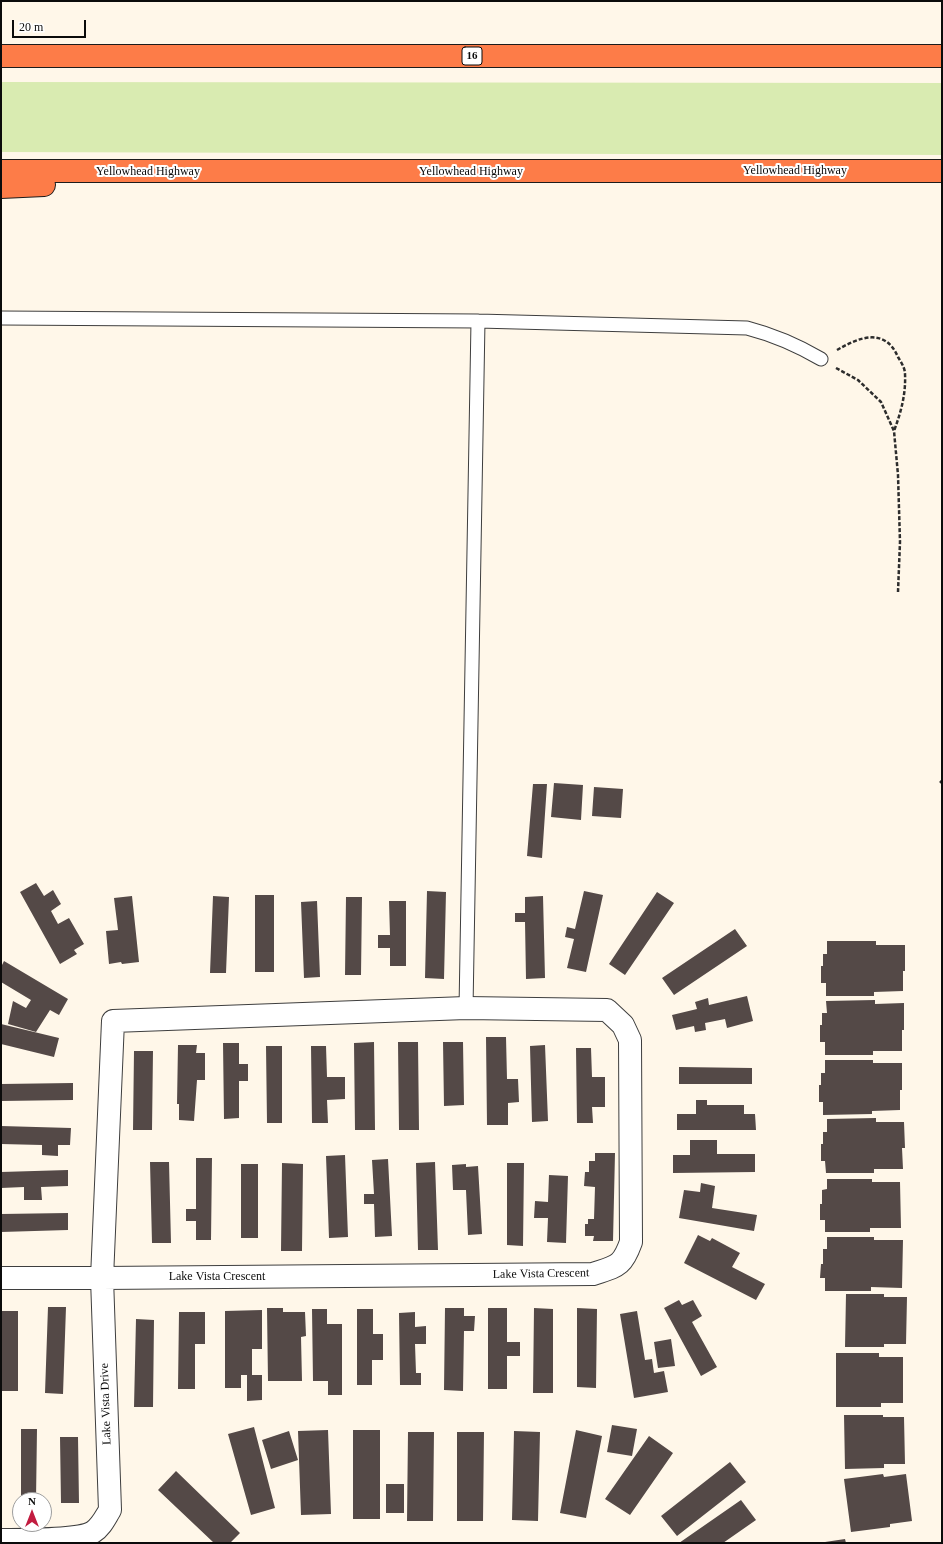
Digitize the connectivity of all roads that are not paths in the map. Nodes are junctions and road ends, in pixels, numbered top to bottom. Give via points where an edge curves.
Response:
1 (1, 56) edge
2 (942, 56) edge
3 (1, 171) edge
4 (942, 171) edge
5 (235, 172) junction
6 (1, 187) edge
7 (1, 318) edge
8 (478, 321) junction
9 (821, 360) road end
10 (466, 1008) junction
11 (1, 1278) edge
12 (102, 1278) junction
13 (1, 1540) edge

1 - 2 highway, 16
3 - 5 highway, Yellowhead Highway
4 - 5 highway, Yellowhead Highway
5 - 6 highway
7 - 8 lane
8 - 9 lane via 747,328 770,334 800,347
8 - 10 lane
10 - 12 street, Lake Vista Crescent via 113,1021
10 - 12 street, Lake Vista Crescent via 607,1010 623,1025 630,1040 631,1242 618,1266 593,1274
11 - 12 street
12 - 13 street, Lake Vista Drive via 110,1510 103,1523 93,1532 78,1537

